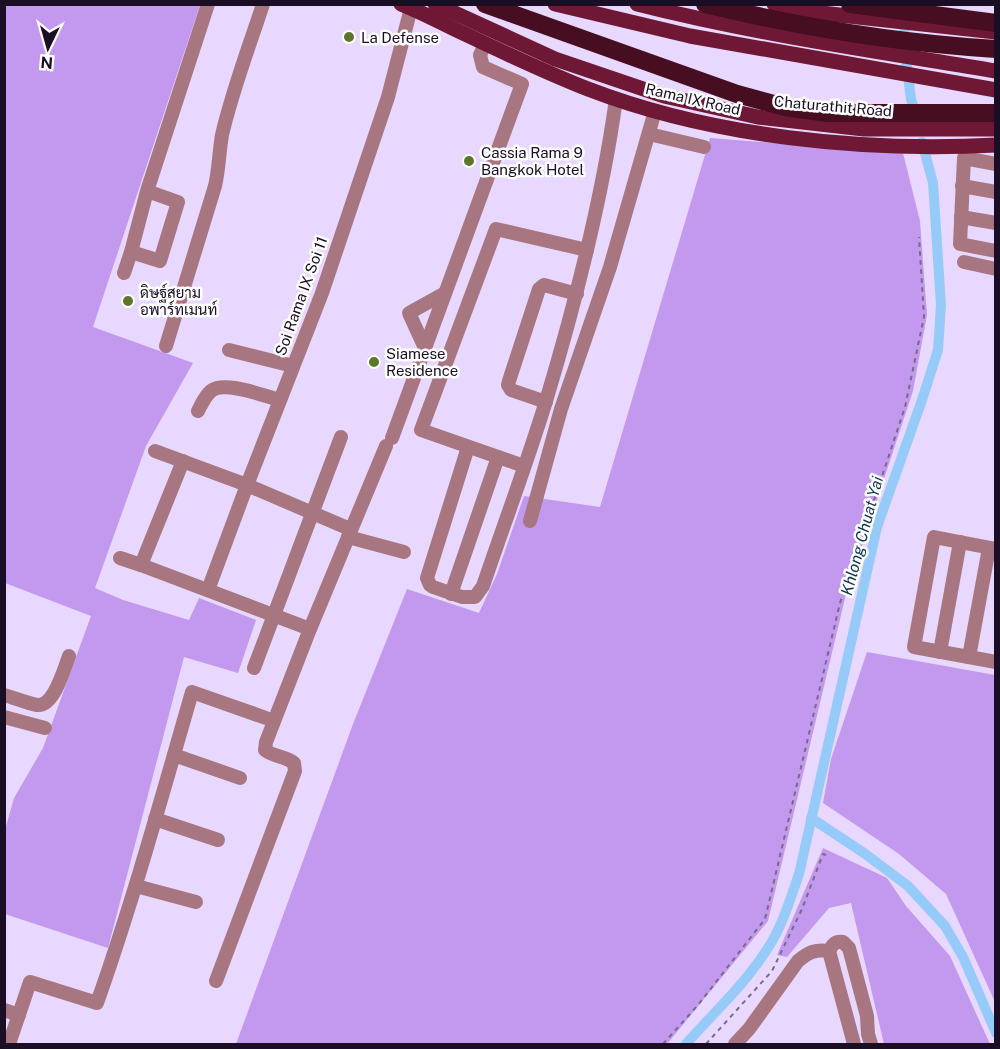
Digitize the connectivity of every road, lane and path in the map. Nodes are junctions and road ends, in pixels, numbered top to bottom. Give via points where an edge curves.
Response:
1 (208, 4) edge
2 (263, 4) edge
3 (435, 4) edge
4 (485, 4) edge
5 (555, 4) edge
6 (637, 4) edge
7 (705, 4) edge
8 (774, 4) edge
9 (850, 4) edge
10 (408, 6) edge
11 (996, 23) edge
12 (996, 32) edge
13 (485, 44) junction
14 (996, 49) edge
15 (996, 71) edge
16 (990, 89) edge
17 (616, 99) junction
18 (655, 111) junction
19 (996, 113) edge
20 (996, 129) edge
21 (649, 134) junction
22 (996, 146) edge
23 (704, 147) dead end
24 (996, 164) edge
25 (962, 186) junction
26 (147, 191) junction
27 (996, 192) edge
28 (961, 217) junction
29 (996, 223) edge
30 (920, 237) dead end
31 (587, 250) junction
32 (996, 251) edge
33 (131, 252) junction
34 (964, 262) dead end
35 (996, 268) edge
36 (124, 273) dead end
37 (445, 293) junction
38 (577, 294) junction
39 (166, 346) dead end
40 (425, 348) junction
41 (229, 350) dead end
42 (293, 366) junction
43 (280, 400) junction
44 (546, 402) junction
45 (198, 411) dead end
46 (340, 437) dead end
47 (468, 447) junction
48 (155, 451) dead end
49 (498, 457) junction
50 (183, 461) junction
51 (524, 466) junction
52 (247, 485) junction
53 (312, 513) junction
54 (530, 521) dead end
55 (349, 533) junction
56 (960, 542) junction
57 (992, 548) edge
58 (404, 552) dead end
59 (120, 558) dead end
60 (141, 565) junction
61 (208, 590) junction
62 (451, 594) junction
63 (273, 615) junction
64 (310, 629) junction
65 (940, 652) junction
66 (69, 656) dead end
67 (969, 657) junction
68 (996, 662) edge
69 (254, 668) dead end
70 (4, 695) edge
71 (39, 705) junction
72 (4, 717) edge
73 (266, 718) dead end
74 (174, 755) junction
75 (240, 778) dead end
76 (155, 819) junction
77 (218, 840) dead end
78 (826, 855) dead end
79 (135, 885) junction
80 (196, 902) dead end
81 (829, 951) junction
82 (216, 981) dead end
83 (4, 1010) edge
84 (19, 1015) junction
85 (749, 1029) junction
86 (9, 1044) edge
87 (663, 1044) edge
88 (706, 1044) edge
89 (735, 1044) edge
90 (753, 1044) edge
91 (854, 1044) edge
92 (871, 1044) edge

1 - 26 street
2 - 39 street via 223,133 219,169
3 - 20 main road, Chaturathit Road via 555,59 664,96 758,117 864,129
4 - 19 highway via 785,107 827,113
5 - 16 main road via 690,36
6 - 15 main road via 822,42
7 - 14 highway via 768,20 862,35
8 - 12 main road via 812,12
9 - 11 highway
10 - 13 main road, Rama IX Road
10 - 42 street, Soi Rama IX Soi 11 via 388,97 322,293
13 - 17 main road, Rama IX Road
13 - 37 street via 480,56 483,67 522,84
17 - 18 main road, Rama IX Road
17 - 31 street via 607,164
18 - 21 street
18 - 22 main road, Rama IX Road via 722,126 877,147
21 - 23 street
21 - 54 street via 610,267 561,409
24 - 25 street via 963,158
25 - 27 street
25 - 28 street
26 - 33 street
26 - 33 street via 178,202 160,261
28 - 29 street
28 - 32 street via 960,244
30 - 87 path via 924,317 905,407 840,603 765,919
31 - 38 street
31 - 47 street via 496,229 421,430
33 - 36 street
34 - 35 street
37 - 40 street
37 - 40 street via 409,314
38 - 44 street
38 - 44 street via 544,285 538,289 509,381 511,390
40 - 55 street
41 - 42 street
42 - 43 street, Soi Rama IX Soi 11
43 - 45 street via 219,387 210,391
43 - 52 street, Soi Rama IX Soi 11
44 - 51 street
46 - 53 street
47 - 49 street
47 - 62 street via 427,578 430,585
48 - 50 street
49 - 51 street
49 - 62 street
50 - 52 street
50 - 60 street
51 - 62 street via 479,594
52 - 53 street
52 - 61 street, Soi Rama IX Soi 11
53 - 55 street
53 - 63 street
55 - 58 street
55 - 64 street
56 - 57 street
56 - 65 street
56 - 65 street via 934,537 914,647
57 - 67 street
59 - 60 street
60 - 61 street
61 - 63 street
63 - 64 street
63 - 69 street
64 - 82 street via 265,750 289,759 295,771
65 - 67 street
66 - 71 street via 52,698
67 - 68 street
70 - 71 street
71 - 72 street via 39,726
73 - 74 street via 192,692
74 - 75 street
74 - 76 street
76 - 77 street
76 - 79 street
78 - 88 path via 823,854 772,971
79 - 80 street
79 - 84 street via 97,1003 30,982
81 - 85 street via 816,950 798,961
81 - 91 street
81 - 92 street via 838,941 849,948
83 - 84 street
84 - 86 street
85 - 89 street
85 - 90 street

